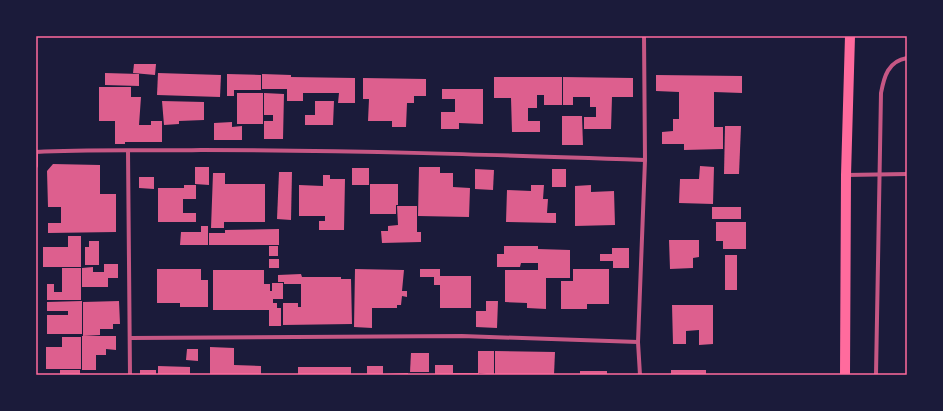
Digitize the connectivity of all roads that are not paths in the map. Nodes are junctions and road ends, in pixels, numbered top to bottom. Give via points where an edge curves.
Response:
1 (644, 36) edge
2 (850, 36) edge
3 (907, 58) edge
4 (128, 151) junction
5 (36, 152) edge
6 (644, 160) junction
7 (36, 166) edge
8 (881, 174) junction
9 (907, 174) edge
10 (846, 175) junction
11 (131, 338) junction
12 (638, 342) junction
13 (130, 375) edge
14 (640, 375) edge
15 (845, 375) edge
16 (876, 375) edge

1 - 6 street
2 - 10 main road
3 - 8 street via 892,65 885,74 881,93
4 - 5 street via 83,149
4 - 6 street via 311,150
4 - 11 street
5 - 7 street
6 - 12 street
8 - 9 street
8 - 10 street
8 - 16 street
10 - 15 main road
11 - 12 street via 462,336
11 - 13 street
12 - 14 street

